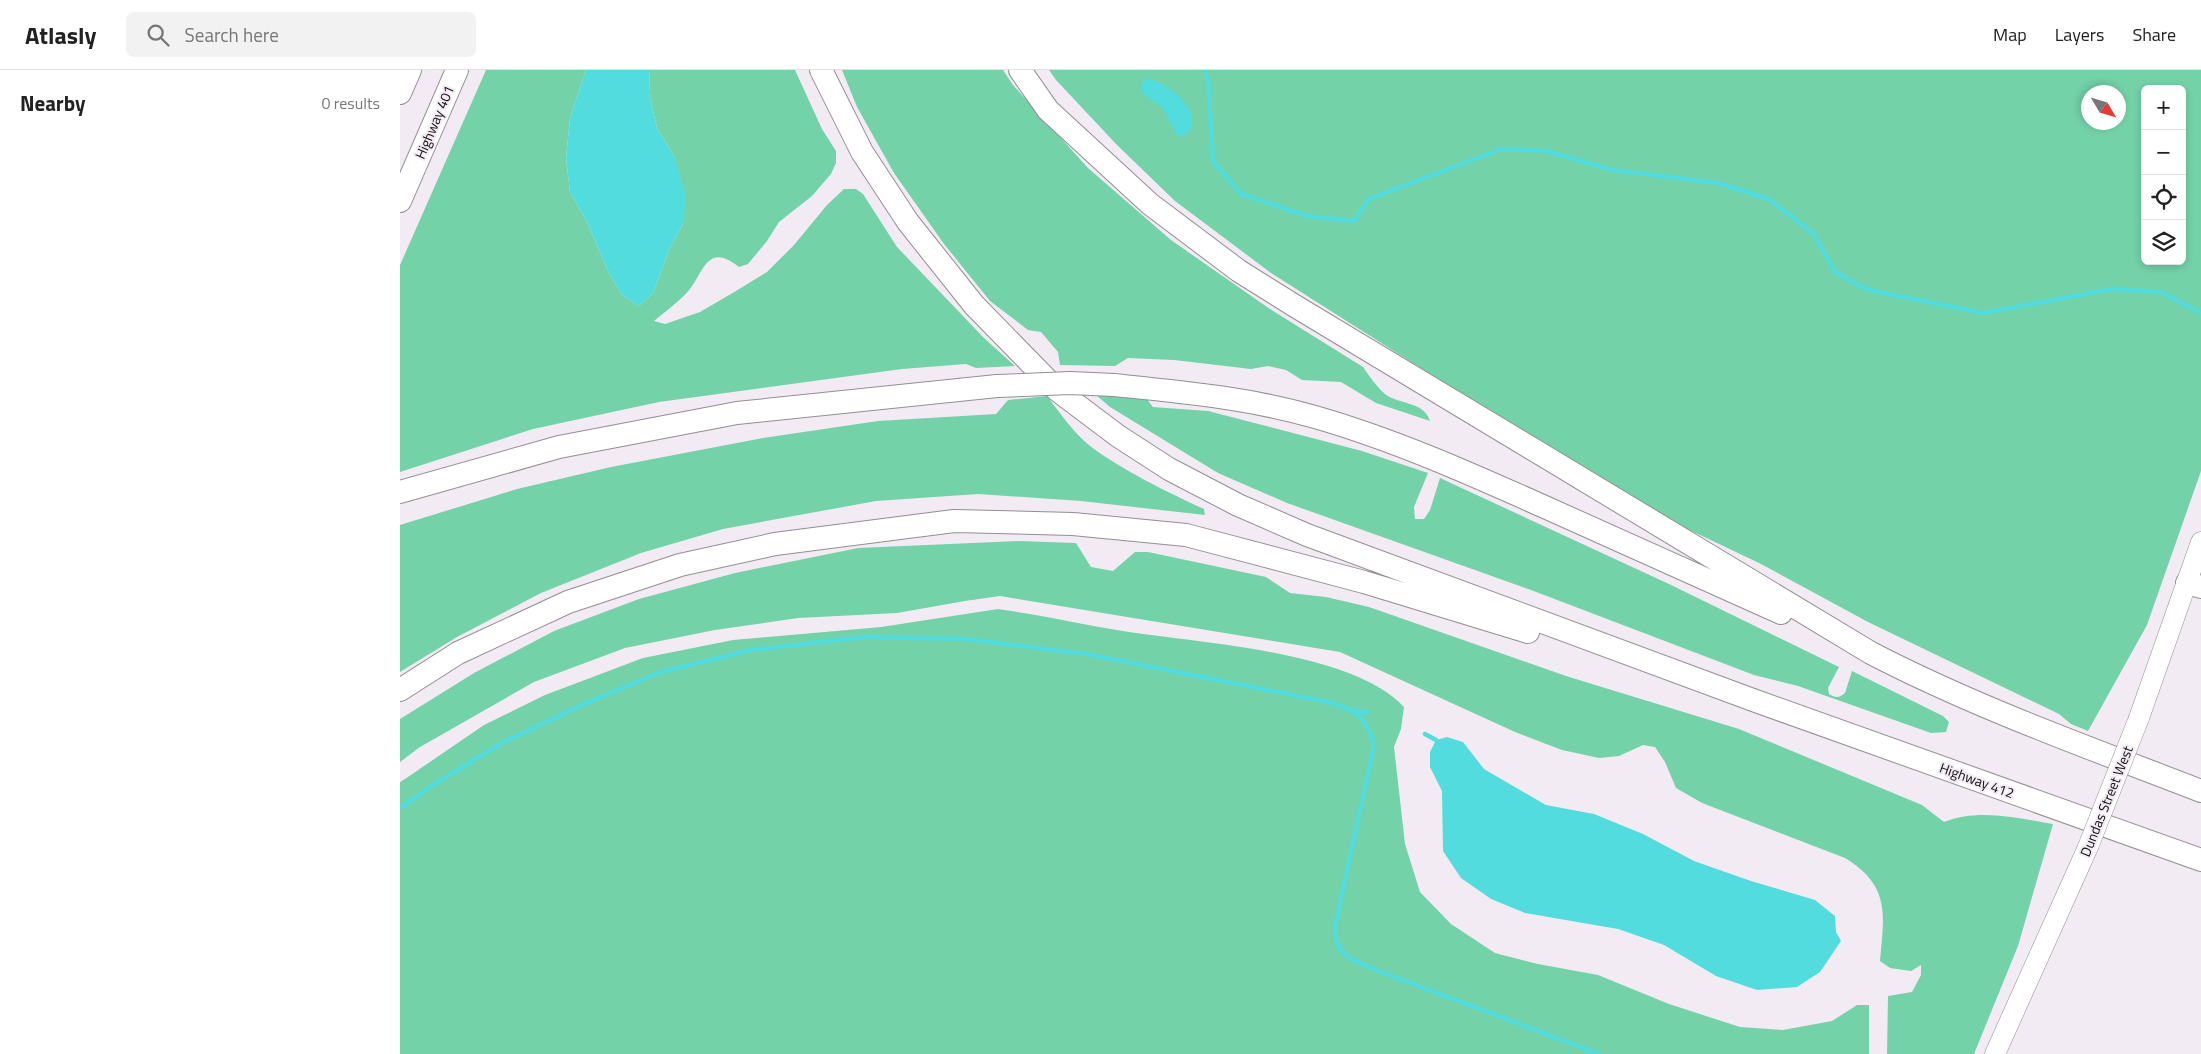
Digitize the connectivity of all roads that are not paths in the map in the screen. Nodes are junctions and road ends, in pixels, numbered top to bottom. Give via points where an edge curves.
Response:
1 (410, 70) edge
2 (457, 70) edge
3 (821, 70) edge
4 (1020, 70) edge
5 (400, 93) edge
6 (400, 201) edge
7 (400, 492) edge
8 (2201, 542) edge
9 (2194, 585) edge
10 (1871, 653) junction
11 (400, 690) edge
12 (1753, 700) junction
13 (2201, 791) edge
14 (2201, 860) edge
15 (1994, 1054) edge

1 - 5 highway
2 - 6 highway, Highway 401
3 - 12 highway via 862,152 887,191 968,297 1057,390 1118,436 1169,469 1238,505 1307,534
4 - 10 highway via 1048,110 1150,204 1239,271
7 - 10 highway, bridge via 559,447 737,413 997,386 1070,383 1209,394 1316,417 1385,440 1485,481
8 - 9 main road, Dundas Street West
9 - 15 main road, Dundas Street West, bridge via 2088,847
10 - 13 highway via 1998,713
11 - 12 highway via 458,653 568,602 680,565 775,544 954,521 1073,524 1186,535 1364,582
12 - 14 highway, Highway 412

